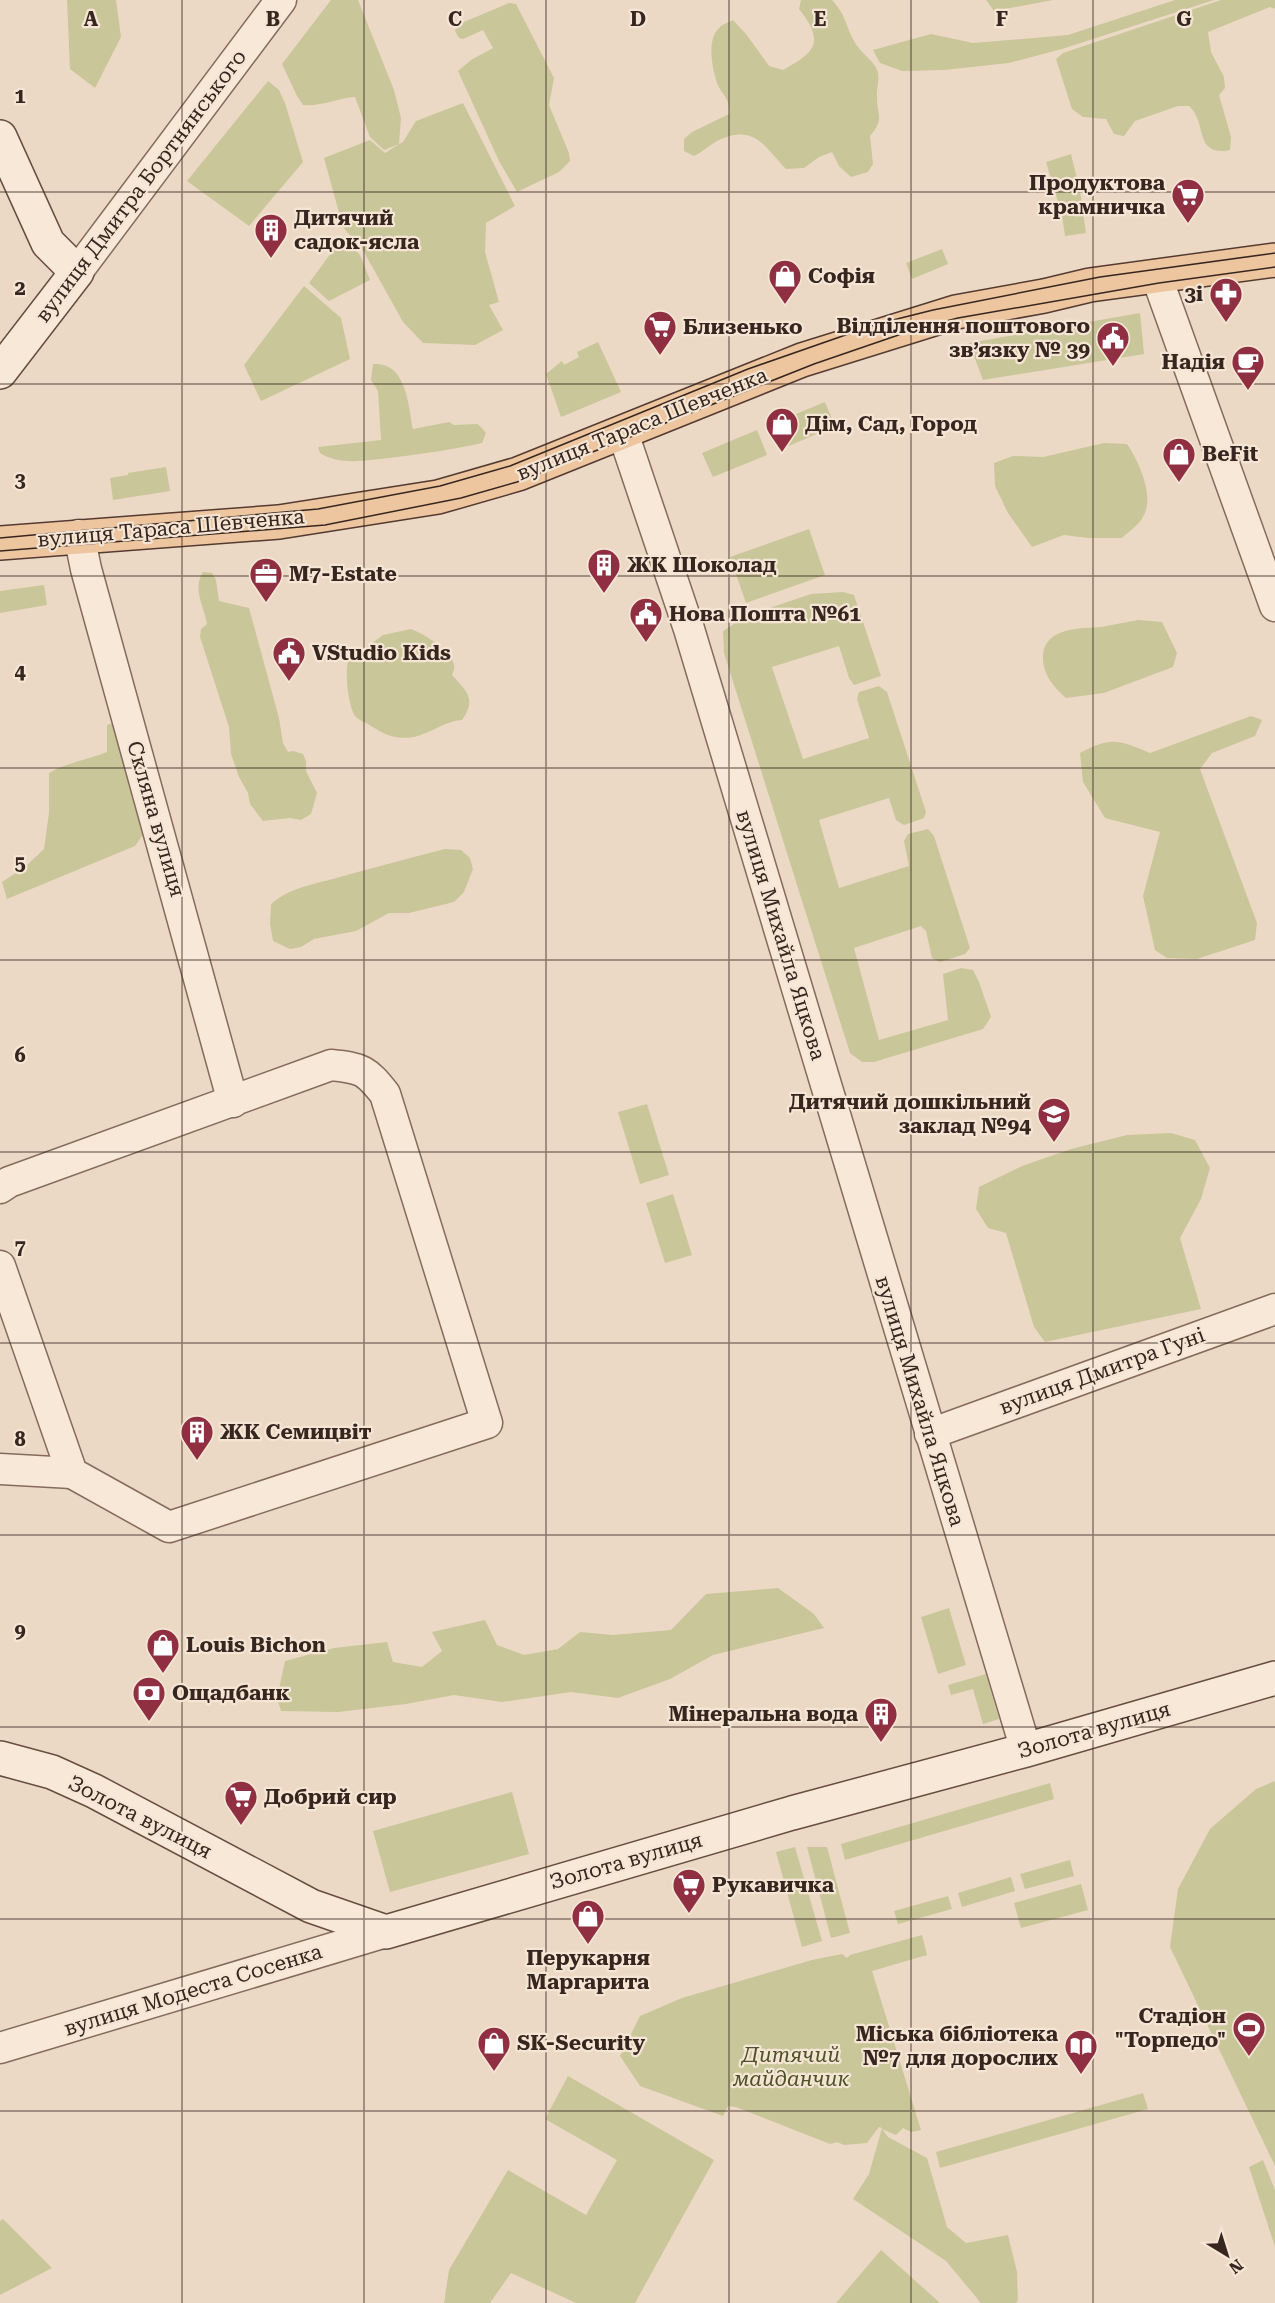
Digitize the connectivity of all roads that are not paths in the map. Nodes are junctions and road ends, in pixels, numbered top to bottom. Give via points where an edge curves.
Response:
1 (281, 0) edge
2 (0, 137) edge
3 (1275, 260) edge
4 (76, 272) junction
5 (1156, 275) junction
6 (0, 372) edge
7 (623, 433) junction
8 (80, 535) junction
9 (0, 543) edge
10 (1275, 606) edge
11 (233, 1102) junction
12 (0, 1188) edge
13 (0, 1266) edge
14 (1275, 1309) edge
15 (930, 1434) junction
16 (0, 1469) edge
17 (72, 1473) junction
18 (1275, 1678) edge
19 (1026, 1750) junction
20 (0, 1758) edge
21 (386, 1932) junction
22 (0, 2048) edge

1 - 4 street, вулиця Дмитра Бортнянського
2 - 4 street via 48,243
3 - 5 main road, вулиця Тараса Шевченка
4 - 6 street, вулиця Дмитра Бортнянського
5 - 7 main road, вулиця Тараса Шевченка via 934,318 802,360
5 - 10 street
7 - 8 main road, вулиця Тараса Шевченка via 518,474 438,497 279,522
7 - 15 street, вулиця Михайла Яцкова via 689,629
8 - 9 main road, вулиця Тараса Шевченка
8 - 11 street, Скляна вулиця via 86,569
11 - 12 street
11 - 17 street via 331,1065 349,1066 369,1074 385,1094 487,1423 169,1527
13 - 17 street
14 - 15 street, вулиця Дмитра Гуні
15 - 19 street, вулиця Михайла Яцкова
16 - 17 street
18 - 19 street, Золота вулиця
19 - 21 street, Золота вулиця via 792,1813
20 - 21 street, Золота вулиця via 52,1772 311,1906
21 - 22 street, вулиця Модеста Сосенка

